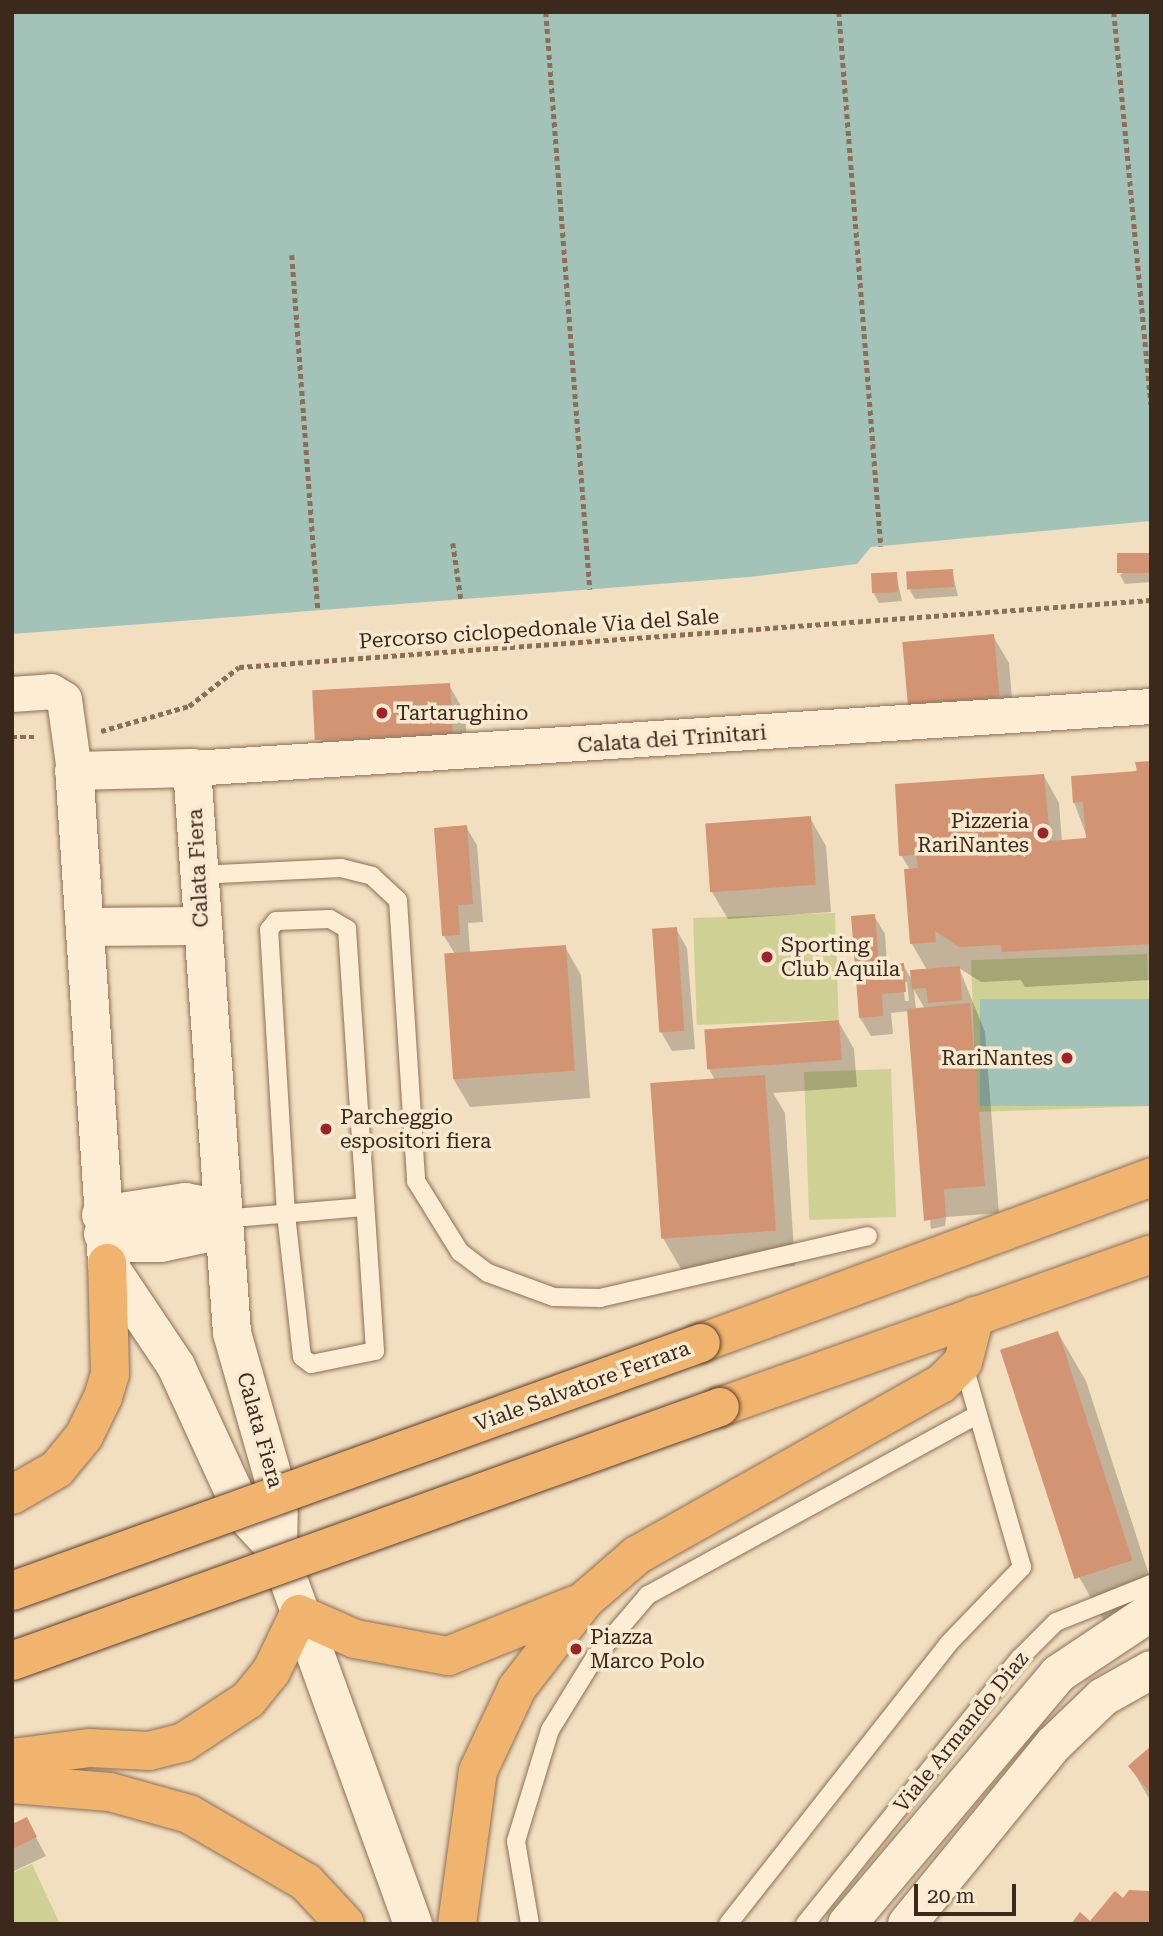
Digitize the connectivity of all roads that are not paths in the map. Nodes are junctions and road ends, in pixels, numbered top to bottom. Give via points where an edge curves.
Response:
1 (12, 694) edge
2 (1151, 706) edge
3 (73, 754) junction
4 (192, 768) junction
5 (198, 875) junction
6 (201, 926) junction
7 (86, 927) junction
8 (1151, 1177) edge
9 (365, 1207) junction
10 (286, 1214) junction
11 (221, 1219) junction
12 (104, 1237) junction
13 (868, 1237) dead end
14 (1151, 1254) edge
15 (975, 1316) junction
16 (963, 1362) junction
17 (978, 1414) junction
18 (12, 1495) edge
19 (278, 1551) junction
20 (1151, 1584) edge
21 (12, 1591) edge
22 (584, 1600) junction
23 (1151, 1612) edge
24 (299, 1614) junction
25 (12, 1661) edge
26 (1151, 1670) edge
27 (12, 1758) edge
28 (12, 1784) edge
29 (529, 1923) edge
30 (345, 1924) edge
31 (413, 1924) edge
32 (457, 1924) edge
33 (728, 1924) edge
34 (805, 1924) edge
35 (847, 1924) edge
36 (907, 1924) edge

1 - 3 street via 51,691 64,699
2 - 4 street, Calata dei Trinitari
3 - 4 street
3 - 7 street
4 - 5 street, Calata Fiera
5 - 6 street, Calata Fiera
5 - 13 lane via 341,868 372,876 398,900 415,1181 460,1252 488,1273 554,1297 600,1298
6 - 7 street
6 - 11 street, Calata Fiera
7 - 12 street
8 - 21 highway, Viale Salvatore Ferrara, bridge
9 - 10 lane
9 - 10 lane via 375,1351 311,1364 302,1357
9 - 10 lane via 347,929 330,919 276,921 269,930
10 - 11 lane
11 - 12 street via 185,1202
11 - 19 street, Calata Fiera via 232,1333 279,1498
12 - 18 highway via 110,1374 103,1397 84,1436 57,1469
12 - 19 street, Calata Fiera via 176,1366 244,1514
14 - 15 highway
15 - 16 highway
15 - 25 highway, bridge
16 - 17 lane
16 - 22 highway via 941,1384 637,1555
17 - 29 lane via 648,1595 595,1657 550,1730 516,1841
17 - 33 lane via 1022,1567 948,1644
19 - 24 street
20 - 34 lane, Viale Armando Diaz via 1056,1622 1020,1658
22 - 24 highway via 448,1656 355,1639
22 - 32 highway via 517,1688 478,1771
23 - 35 street, Viale Armando Diaz via 1058,1674
24 - 27 highway via 271,1672 248,1700 184,1742 149,1751 90,1748
24 - 31 street
26 - 36 street via 1103,1698 1054,1744
28 - 30 highway via 110,1792 189,1814 306,1882

